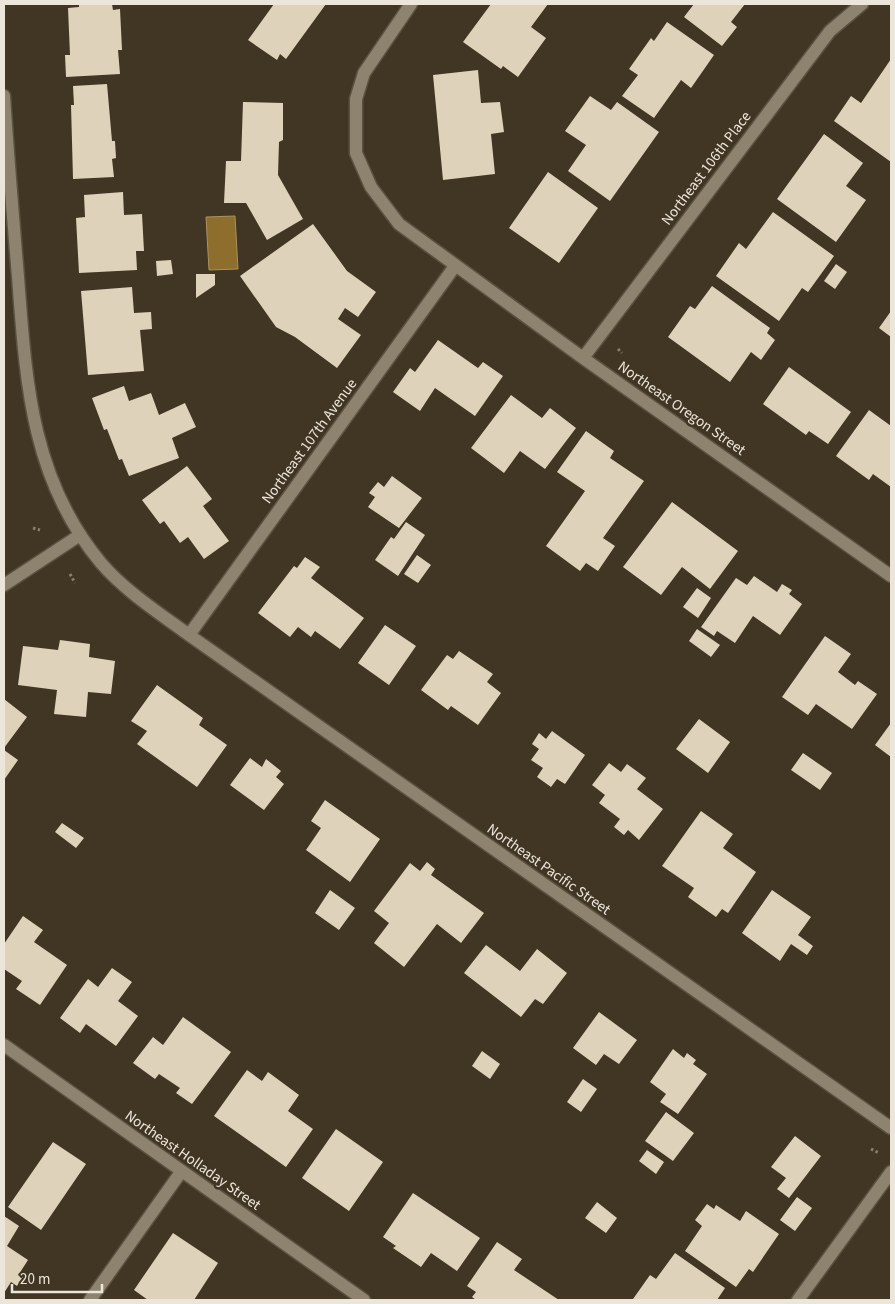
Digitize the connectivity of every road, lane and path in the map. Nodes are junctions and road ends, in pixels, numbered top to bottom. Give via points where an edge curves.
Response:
1 (411, 4) edge
2 (862, 4) edge
3 (4, 96) edge
4 (8, 210) edge
5 (455, 266) junction
6 (618, 349) dead end
7 (622, 353) dead end
8 (583, 358) junction
9 (33, 528) dead end
10 (40, 530) dead end
11 (80, 535) junction
12 (70, 574) dead end
13 (891, 576) edge
14 (74, 583) dead end
15 (4, 585) edge
16 (189, 635) junction
17 (4, 1045) edge
18 (891, 1128) edge
19 (871, 1149) dead end
20 (879, 1153) dead end
21 (181, 1172) junction
22 (891, 1172) edge
23 (90, 1300) edge
24 (364, 1300) edge
25 (798, 1300) edge

1 - 5 street, Northeast Oregon Street via 364,73 356,99 356,153 371,187 399,224
2 - 8 street, Northeast 106th Place via 824,38
3 - 4 street
4 - 11 street via 24,357 36,431 47,469
5 - 8 street, Northeast Oregon Street
5 - 16 street, Northeast 107th Avenue
6 - 7 path
8 - 13 street, Northeast Oregon Street
9 - 10 path
11 - 15 street
11 - 16 street via 102,564 126,587
12 - 14 path
16 - 18 street, Northeast Pacific Street
17 - 21 street, Northeast Holladay Street
19 - 20 path
21 - 23 street
21 - 24 street, Northeast Holladay Street
22 - 25 street

